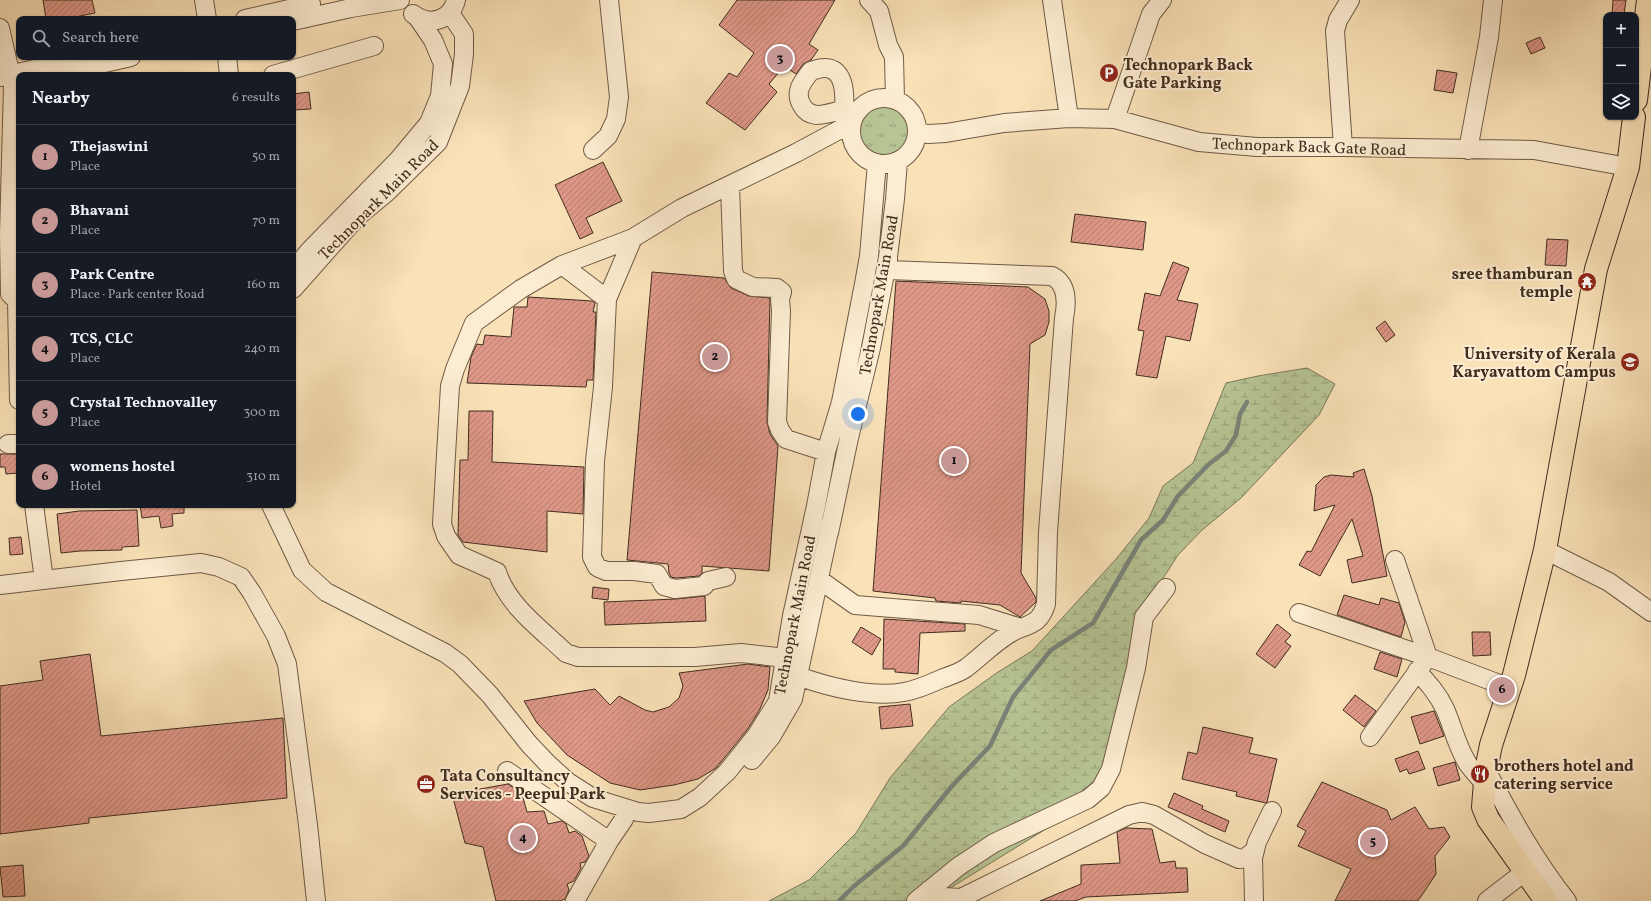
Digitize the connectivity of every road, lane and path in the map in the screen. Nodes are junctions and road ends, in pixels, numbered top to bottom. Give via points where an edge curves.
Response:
1 (204, 0) edge
2 (330, 0) edge
3 (400, 0) edge
4 (406, 0) edge
5 (609, 0) edge
6 (869, 0) edge
7 (1052, 0) edge
8 (1162, 0) edge
9 (1350, 0) edge
10 (1493, 0) edge
11 (1648, 0) edge
12 (453, 6) edge
13 (207, 16) edge
14 (258, 16) edge
15 (418, 18) junction
16 (296, 20) edge
17 (0, 28) edge
18 (374, 46) dead end
19 (77, 60) edge
20 (119, 60) edge
21 (227, 60) edge
22 (37, 72) edge
23 (66, 72) edge
24 (229, 72) edge
25 (283, 72) edge
26 (13, 79) edge
27 (1638, 84) edge
28 (895, 99) junction
29 (1069, 118) junction
30 (1115, 119) junction
31 (1634, 120) edge
32 (851, 122) junction
33 (918, 132) junction
34 (1343, 147) junction
35 (593, 150) dead end
36 (1468, 150) junction
37 (898, 161) junction
38 (877, 163) junction
39 (1628, 167) junction
40 (730, 186) junction
41 (9, 233) edge
42 (633, 238) junction
43 (888, 256) junction
44 (562, 265) junction
45 (296, 266) edge
46 (296, 286) edge
47 (607, 298) junction
48 (16, 299) edge
49 (826, 452) junction
50 (34, 508) edge
51 (263, 508) edge
52 (272, 508) edge
53 (831, 522) junction
54 (1545, 550) junction
55 (1395, 560) dead end
56 (726, 577) dead end
57 (44, 580) junction
58 (820, 580) junction
59 (0, 585) edge
60 (1166, 588) dead end
61 (1651, 612) edge
62 (1299, 613) dead end
63 (1020, 628) junction
64 (1428, 657) junction
65 (786, 658) junction
66 (1417, 671) junction
67 (798, 676) junction
68 (1510, 688) junction
69 (793, 699) junction
70 (1370, 737) dead end
71 (507, 771) dead end
72 (1485, 777) junction
73 (1272, 811) dead end
74 (624, 819) junction
75 (609, 841) junction
76 (1255, 850) junction
77 (1526, 871) junction
78 (922, 896) edge
79 (316, 901) edge
80 (575, 901) edge
81 (1254, 901) edge
82 (1488, 901) edge
83 (1546, 901) edge
84 (1568, 901) edge

1 - 13 street
2 - 14 street
3 - 16 street
4 - 15 street, Technopark Main Road
5 - 35 street via 619,97 616,119 608,136
6 - 28 street via 879,11 894,58
7 - 29 street
8 - 30 street via 1151,14
9 - 34 street via 1338,20 1335,31
10 - 36 street via 1489,37
11 - 27 main road
12 - 15 street via 438,20
12 - 46 street, Technopark Main Road via 464,34 464,54 460,86 438,142 358,217
15 - 45 street, Technopark Main Road via 433,40 442,64 440,96 428,123 399,160
17 - 26 street
18 - 25 street
19 - 22 street
20 - 23 street
21 - 24 street
26 - 41 street
28 - 32 street via 872,100 862,106
28 - 33 street via 911,112 917,123
29 - 30 street, Technopark Back Gate Road
29 - 33 street, Technopark Back Gate Road via 1004,123 946,133
30 - 34 street, Technopark Back Gate Road via 1199,142 1257,147
31 - 39 main road
32 - 38 street via 859,153
32 - 40 street
33 - 37 street via 913,147
34 - 36 street, Technopark Back Gate Road
36 - 39 street, Technopark Back Gate Road via 1534,150
37 - 38 street
37 - 43 street, Technopark Main Road
38 - 49 street, Technopark Main Road via 869,256 841,402
39 - 54 main road via 1596,269
40 - 42 street via 682,208
40 - 49 street via 733,271 736,279 752,287 777,288 782,292 777,422 786,439
41 - 48 street via 10,294
42 - 44 street
42 - 47 street
43 - 53 street, Technopark Main Road
43 - 63 street via 888,270 1052,276 1059,280 1064,289 1067,299 1048,526 1046,604 1038,620
44 - 47 street
44 - 65 street via 501,302 474,323 466,341 450,386 442,524 446,536 458,555 497,572 513,603 566,653 578,657 695,657 741,653
47 - 56 street via 603,387 595,461 592,557 597,568 606,571 657,574 664,586 675,589 704,586 708,581
49 - 65 street, Technopark Main Road via 792,616
50 - 57 street
51 - 74 street, Technopark Main Road via 284,556 319,599 416,645 456,671 538,768 564,790
52 - 65 street, Technopark Main Road via 302,570 326,592 445,653 460,664 490,695 546,763 584,794 618,807 649,814 681,809 700,797 728,772 756,736 778,701
53 - 58 street, Technopark Main Road
53 - 69 street, Technopark Main Road
54 - 61 street via 1609,582
54 - 68 main road
55 - 64 street
57 - 59 street
57 - 79 street via 201,563 219,567 241,577 276,636 287,664
58 - 63 street via 855,605 979,615
58 - 67 street, Technopark Main Road
60 - 78 street via 1144,617 1136,668 1120,737 1111,769 1101,788 1088,799 994,843 959,866
62 - 64 street
63 - 67 street via 1011,632 965,669 904,692 872,693 816,683
64 - 66 street
64 - 68 street
66 - 70 street
66 - 72 street via 1429,683 1445,708 1457,743 1468,764
67 - 69 street, Technopark Main Road
68 - 72 main road via 1491,745
69 - 74 street, Technopark Main Road via 772,737 734,781 701,808 673,821 645,822
71 - 75 street
72 - 77 main road via 1483,807 1488,819
72 - 84 street
73 - 76 street
74 - 75 street
75 - 80 street
76 - 78 street via 1245,858 1239,859 1205,844 1154,815 1142,812 1129,815 961,898
76 - 81 street
77 - 82 street
77 - 83 main road

